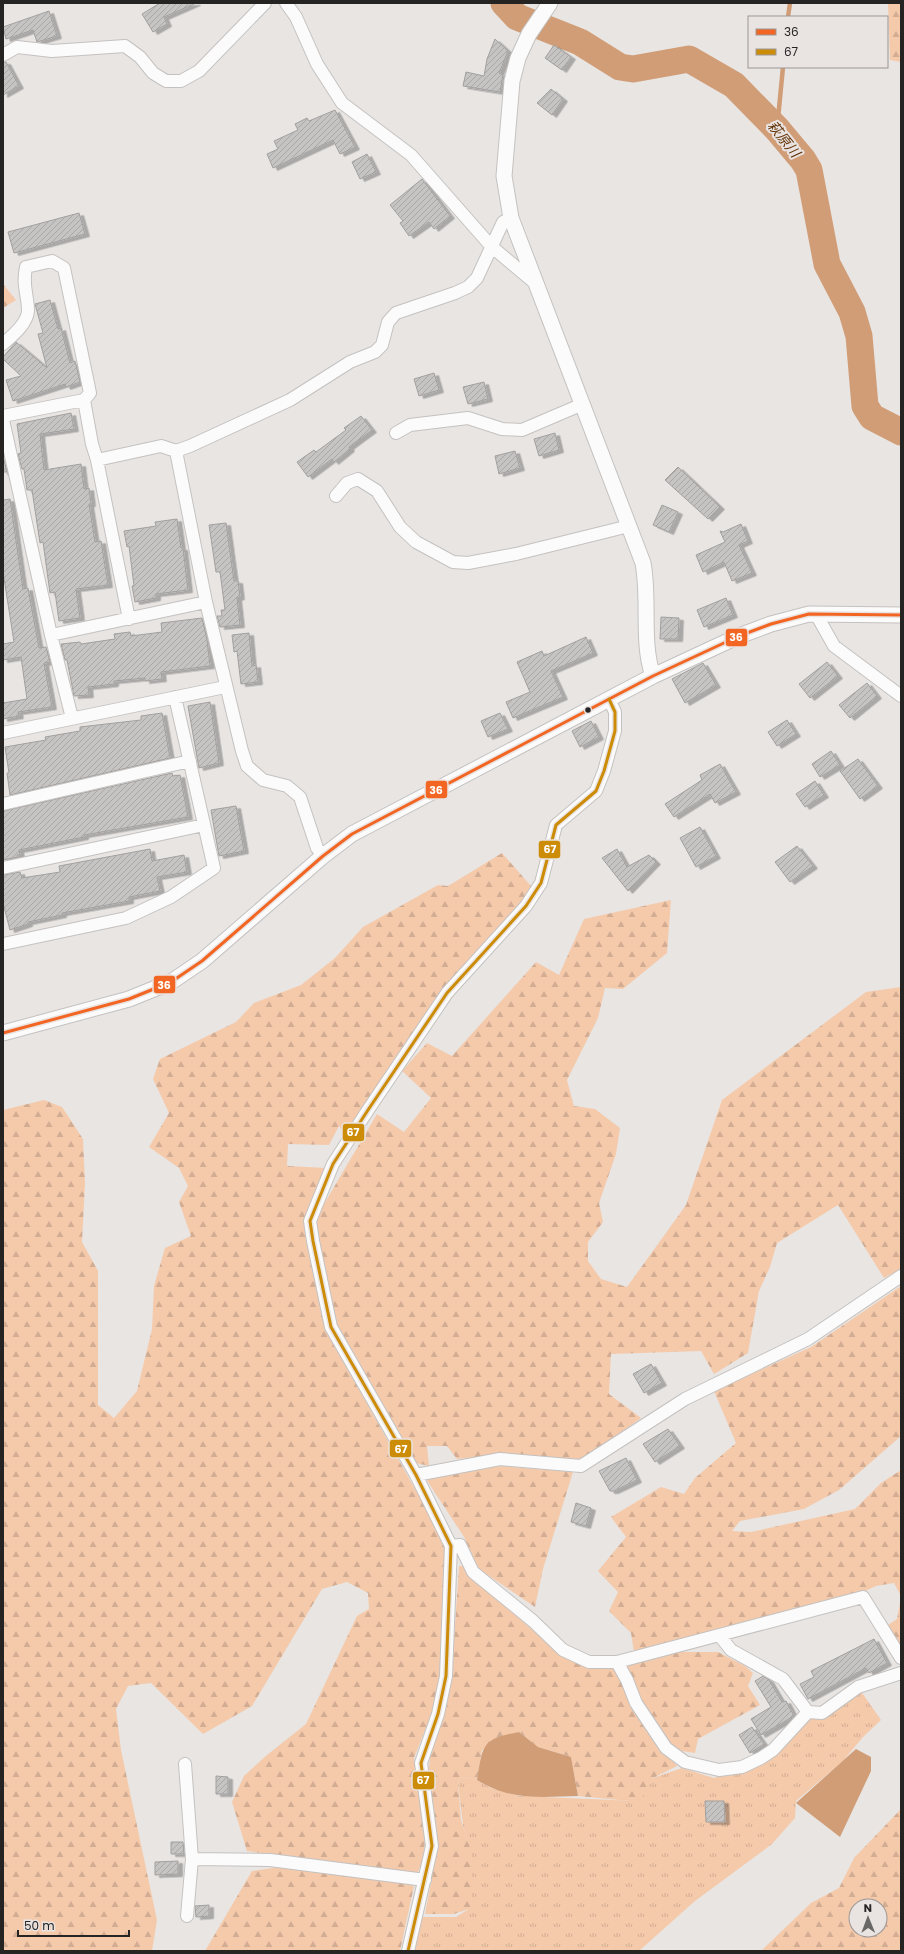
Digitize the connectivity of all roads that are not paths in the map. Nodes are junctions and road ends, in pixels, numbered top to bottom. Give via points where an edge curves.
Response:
1 (265, 3) edge
2 (286, 3) edge
3 (545, 9) edge
4 (3, 55) edge
5 (511, 218) junction
6 (491, 246) junction
7 (537, 285) junction
8 (3, 344) edge
9 (84, 400) junction
10 (583, 404) junction
11 (3, 416) edge
12 (3, 420) edge
13 (396, 433) dead end
14 (176, 451) junction
15 (97, 460) junction
16 (336, 496) dead end
17 (629, 526) junction
18 (206, 602) junction
19 (816, 614) junction
20 (901, 615) edge
21 (129, 618) junction
22 (51, 635) junction
23 (653, 676) junction
24 (225, 687) junction
25 (901, 696) edge
26 (176, 697) junction
27 (609, 699) junction
28 (72, 718) junction
29 (3, 733) edge
30 (190, 761) junction
31 (3, 804) edge
32 (204, 825) junction
33 (323, 856) junction
34 (3, 868) edge
35 (3, 944) edge
36 (3, 1033) edge
37 (901, 1276) edge
38 (416, 1475) junction
39 (451, 1546) junction
40 (720, 1636) junction
41 (901, 1658) edge
42 (618, 1662) junction
43 (901, 1673) edge
44 (808, 1712) junction
45 (185, 1764) dead end
46 (192, 1859) junction
47 (425, 1880) junction
48 (187, 1916) dead end
49 (408, 1951) edge

1 - 4 street via 199,71 181,81 166,81 153,73 140,57 125,46 52,51 17,47
2 - 6 street via 296,17 317,64 342,103 411,155
3 - 5 street via 529,34 518,58 512,81 504,176
5 - 6 street via 503,222
5 - 7 street
6 - 7 street
6 - 14 street via 476,278 468,287 456,294 396,313 388,322 382,345 375,352 350,362 290,400
7 - 10 street
8 - 9 street via 19,328 28,313 24,280 26,267 52,261 64,268 90,393
9 - 11 street
9 - 15 street
10 - 13 street via 522,430 502,429 468,418 410,425
10 - 17 street
12 - 22 street
14 - 15 street via 161,446
14 - 18 street
15 - 21 street
16 - 17 street via 347,483 358,479 377,491 400,527 416,542 453,562 468,563 516,554
17 - 23 street via 643,563 647,583 648,662
18 - 21 street
18 - 24 street
19 - 20 street
19 - 23 street via 771,624 739,636
19 - 25 street via 834,646
21 - 22 street
22 - 28 street
23 - 27 street
24 - 26 street
24 - 33 street via 247,766 263,780 287,786 300,797 317,848
26 - 28 street
26 - 30 street
27 - 33 street via 352,834
27 - 38 street via 615,712 614,731 596,791 556,824 541,883 526,906 447,993 333,1164 310,1221 331,1327
28 - 29 street
30 - 31 street
30 - 32 street
32 - 34 street
32 - 35 street via 214,868 171,897 126,918
33 - 36 street via 202,960 171,982 129,999
37 - 38 street via 808,1338 685,1399 581,1466 500,1459
38 - 39 street
39 - 42 street via 460,1545 473,1572 533,1621 563,1650 589,1662
39 - 47 street via 446,1676 438,1714 421,1763 432,1846
40 - 41 street via 863,1597
40 - 42 street
40 - 44 street via 731,1650 783,1679
42 - 44 street via 636,1703 666,1748 685,1762 718,1770 742,1767 773,1750
43 - 44 street via 858,1687 822,1712
45 - 46 street
46 - 47 street via 270,1860
46 - 48 street
47 - 49 street

